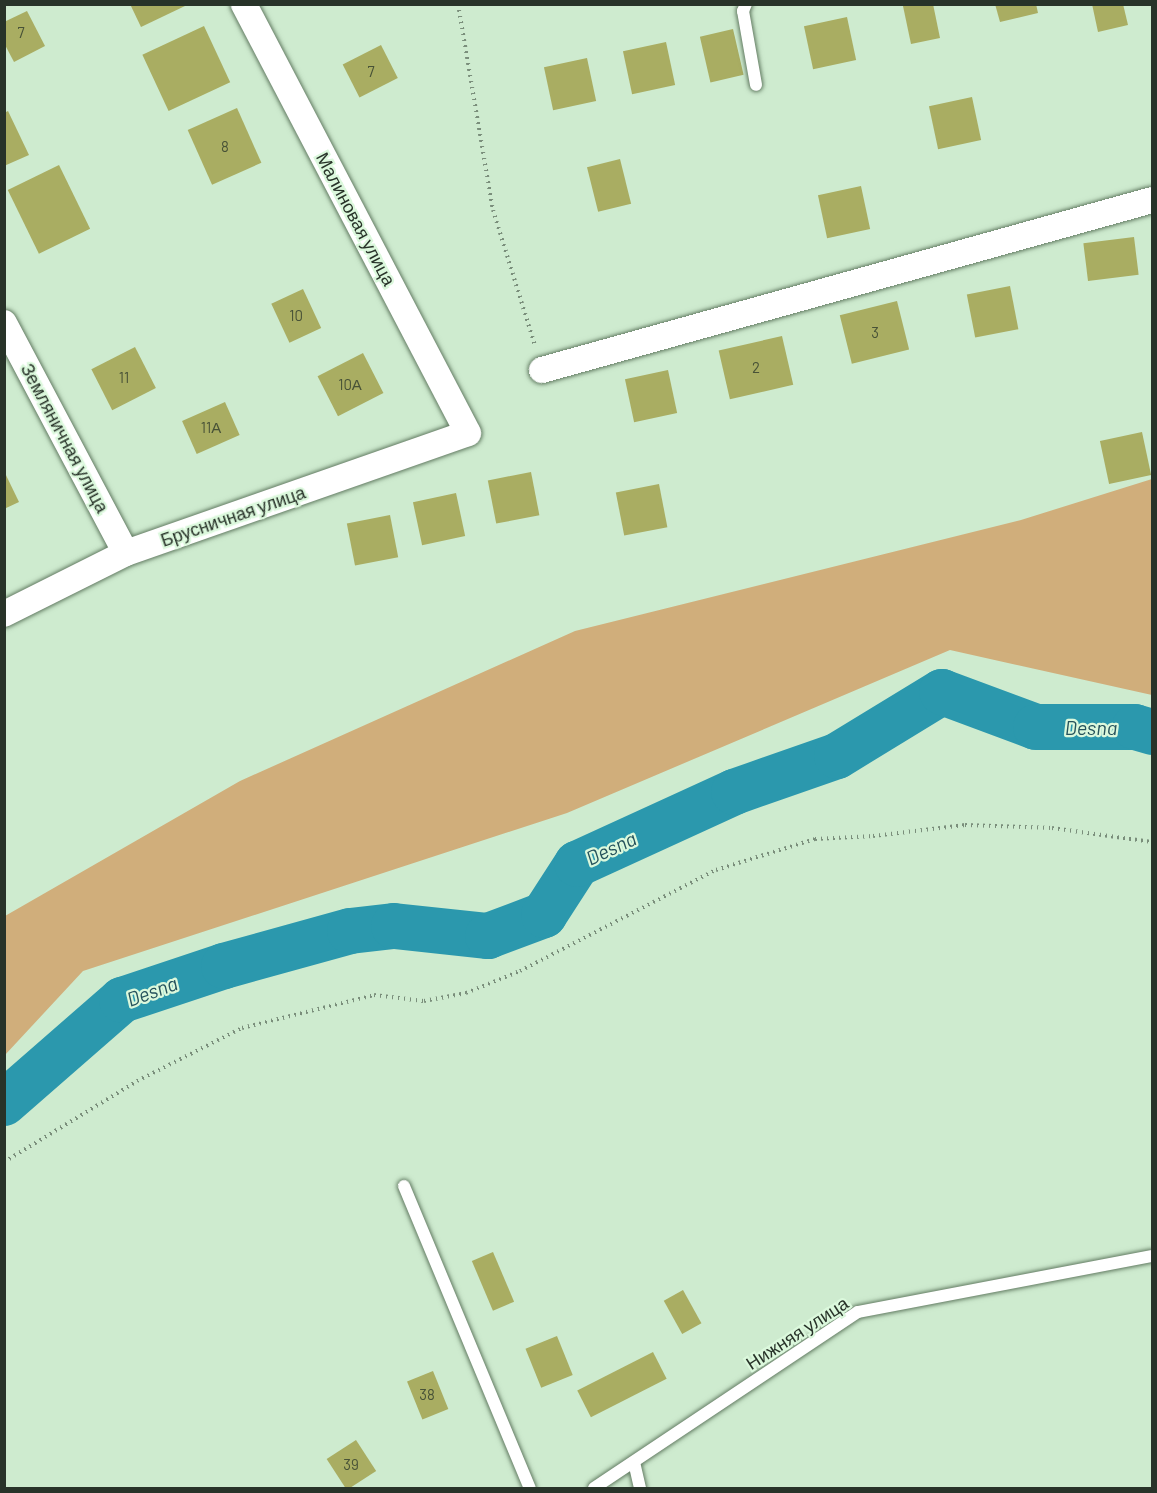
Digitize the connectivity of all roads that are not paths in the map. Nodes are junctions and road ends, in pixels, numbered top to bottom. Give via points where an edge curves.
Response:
1 (244, 4) edge
2 (746, 4) edge
3 (756, 85) dead end
4 (1152, 200) edge
5 (4, 323) edge
6 (542, 370) road end
7 (468, 433) joint
8 (126, 553) junction
9 (4, 614) edge
10 (404, 1186) dead end
11 (1152, 1256) edge
12 (634, 1462) junction
13 (530, 1488) edge
14 (594, 1488) edge
15 (640, 1488) edge

1 - 7 street, Малиновая улица
2 - 3 lane via 743,11
4 - 6 street
5 - 8 street, Земляничная улица
7 - 8 street, Брусничная улица
8 - 9 street, Брусничная улица
10 - 13 lane
11 - 12 lane, Нижняя улица via 858,1312
12 - 14 lane, Нижняя улица
12 - 15 lane

